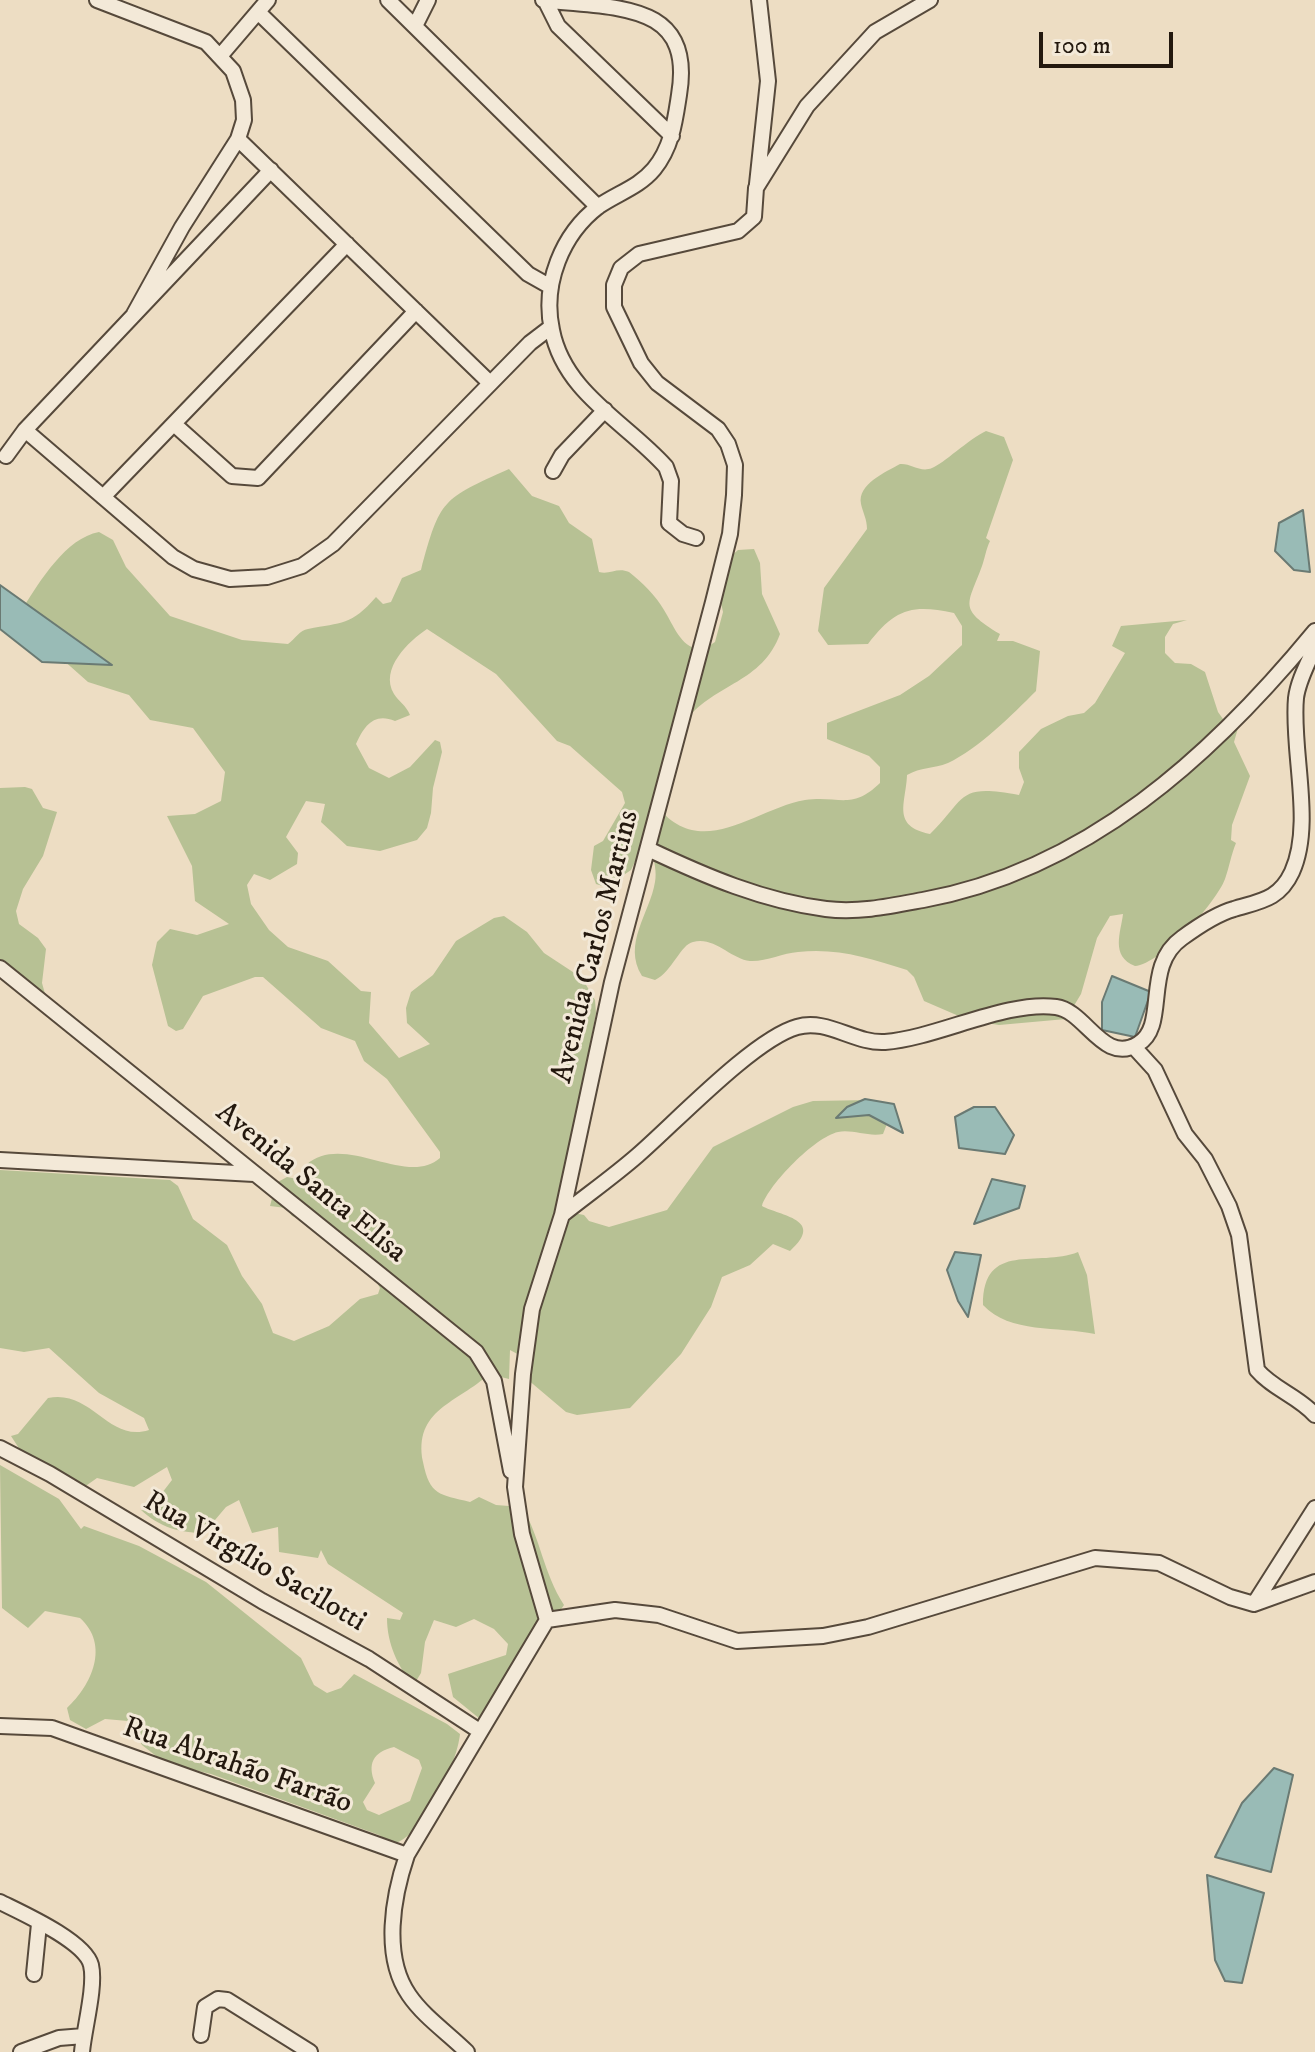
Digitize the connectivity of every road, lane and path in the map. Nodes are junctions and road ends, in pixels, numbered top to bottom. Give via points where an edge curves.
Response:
1 (97, 0) edge
2 (388, 0) edge
3 (428, 0) edge
4 (544, 0) edge
5 (759, 0) edge
6 (930, 0) edge
7 (135, 6) edge
8 (263, 6) edge
9 (415, 26) junction
10 (221, 55) junction
11 (672, 136) junction
12 (238, 139) junction
13 (271, 170) junction
14 (756, 188) junction
15 (598, 207) junction
16 (179, 232) junction
17 (201, 244) junction
18 (347, 244) junction
19 (186, 260) junction
20 (551, 287) junction
21 (416, 311) junction
22 (134, 314) junction
23 (551, 327) junction
24 (490, 383) junction
25 (605, 410) junction
26 (174, 424) junction
27 (25, 430) junction
28 (6, 456) dead end
29 (553, 471) dead end
30 (103, 497) junction
31 (696, 538) dead end
32 (1315, 631) edge
33 (1315, 647) edge
34 (648, 849) junction
35 (0, 968) edge
36 (1134, 1047) junction
37 (0, 1160) edge
38 (254, 1174) junction
39 (562, 1215) junction
40 (1315, 1415) edge
41 (0, 1448) edge
42 (515, 1487) junction
43 (1315, 1508) edge
44 (1315, 1582) edge
45 (1254, 1604) junction
46 (547, 1620) junction
47 (0, 1726) edge
48 (478, 1730) junction
49 (407, 1855) junction
50 (2, 1906) edge
51 (39, 1924) junction
52 (34, 1974) dead end
53 (201, 2035) dead end
54 (84, 2036) junction
55 (21, 2052) edge
56 (82, 2052) edge
57 (310, 2052) edge
58 (467, 2052) edge

1 - 7 street
2 - 9 street
3 - 9 street
4 - 11 street via 558,26
4 - 11 street via 640,13 672,32 683,62
5 - 14 street via 768,81
6 - 14 street, Avenida Carlos Martins via 875,32 832,78 807,106
7 - 10 street
8 - 10 street
8 - 20 street via 528,274
9 - 15 street
10 - 12 street via 238,80 243,100
11 - 15 street via 647,177
12 - 13 street
12 - 16 street
13 - 17 street
13 - 18 street
14 - 34 street, Avenida Carlos Martins via 754,217 748,225 639,254 621,268 614,285 614,307 641,363 657,383 718,429 735,465 730,534
15 - 20 street via 563,250
16 - 17 street
16 - 19 street via 179,252
16 - 22 street
17 - 19 street
18 - 21 street
18 - 26 street
19 - 22 street
20 - 23 street
21 - 24 street
21 - 26 street via 258,478 232,476
22 - 27 street
23 - 24 street
23 - 25 street via 571,377
24 - 30 street via 333,544 279,575 242,579 194,569
25 - 29 street
25 - 31 street via 666,467 671,481 669,523
26 - 30 street
27 - 28 street
27 - 30 street
32 - 34 street via 1253,705 1122,818 1034,867 952,895 873,910 826,909 742,891
33 - 36 street via 1296,699 1300,827 1292,873 1268,901 1221,914 1169,948 1157,976 1152,1023
34 - 39 street, Avenida Carlos Martins via 589,1078
35 - 38 street, Avenida Santa Elisa
36 - 39 street via 1098,1040 1079,1017 1058,1007 1024,1009 881,1042 814,1024 795,1027 729,1074
36 - 40 street via 1155,1070 1185,1134 1205,1159 1229,1206 1239,1235 1257,1370
37 - 38 street
38 - 42 street, Avenida Santa Elisa via 476,1352 494,1381
39 - 42 street, Avenida Carlos Martins via 532,1309
41 - 48 street, Rua Virgílio Sacilotti via 369,1659
42 - 46 street, Avenida Carlos Martins via 522,1534
43 - 45 street
44 - 45 street
45 - 46 street via 1172,1567 1095,1558 823,1636 737,1641 659,1615 615,1610
46 - 48 street
47 - 49 street, Rua Abrahão Farrão via 52,1728
48 - 49 street
49 - 58 street via 393,1901 401,1978 420,2009
50 - 51 street
51 - 52 street
51 - 54 street via 72,1942 91,1964
53 - 57 street via 205,2007 227,2000
54 - 55 street via 59,2038
54 - 56 street

